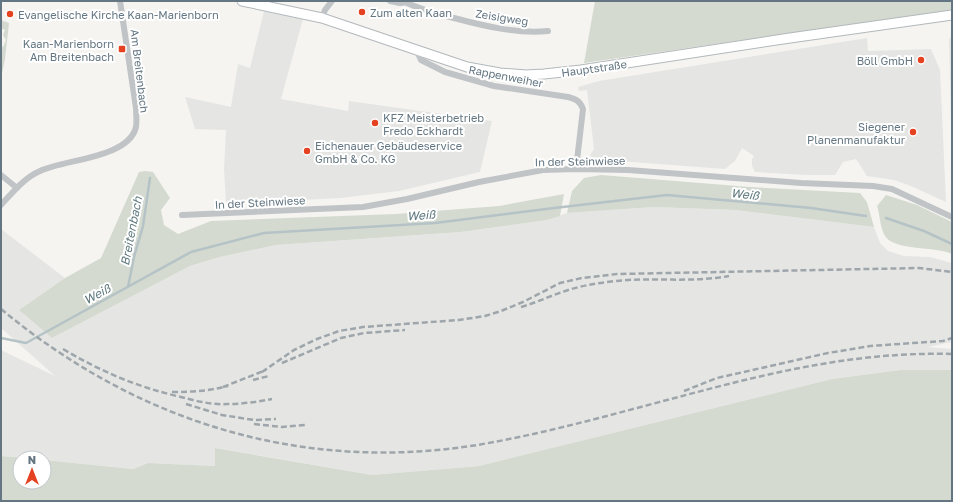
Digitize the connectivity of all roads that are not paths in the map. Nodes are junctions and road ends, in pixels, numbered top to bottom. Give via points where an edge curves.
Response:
1 (120, 1) edge
2 (242, 1) edge
3 (332, 1) edge
4 (390, 1) edge
5 (410, 2) edge
6 (952, 15) edge
7 (322, 18) junction
8 (548, 31) dead end
9 (417, 51) junction
10 (576, 170) junction
11 (1, 175) edge
12 (17, 188) junction
13 (1, 205) edge
14 (182, 215) dead end
15 (952, 217) edge

1 - 12 street, Am Breitenbach via 136,108 134,133 122,146 40,171
2 - 7 main road, Hauptstraße
3 - 7 street
4 - 5 street, Zeisigweg via 400,4
5 - 8 street, Zeisigweg via 419,9 480,25
6 - 9 main road, Hauptstraße via 544,74 500,73 467,67
7 - 9 main road, Hauptstraße
9 - 10 street, Rappenweiher via 421,60 444,72 494,86 576,99 583,109
10 - 14 street, In der Steinwiese via 543,170 363,207
10 - 15 street, In der Steinwiese via 628,170 873,186 892,189
11 - 12 street
12 - 13 street, Am Breitenbach

